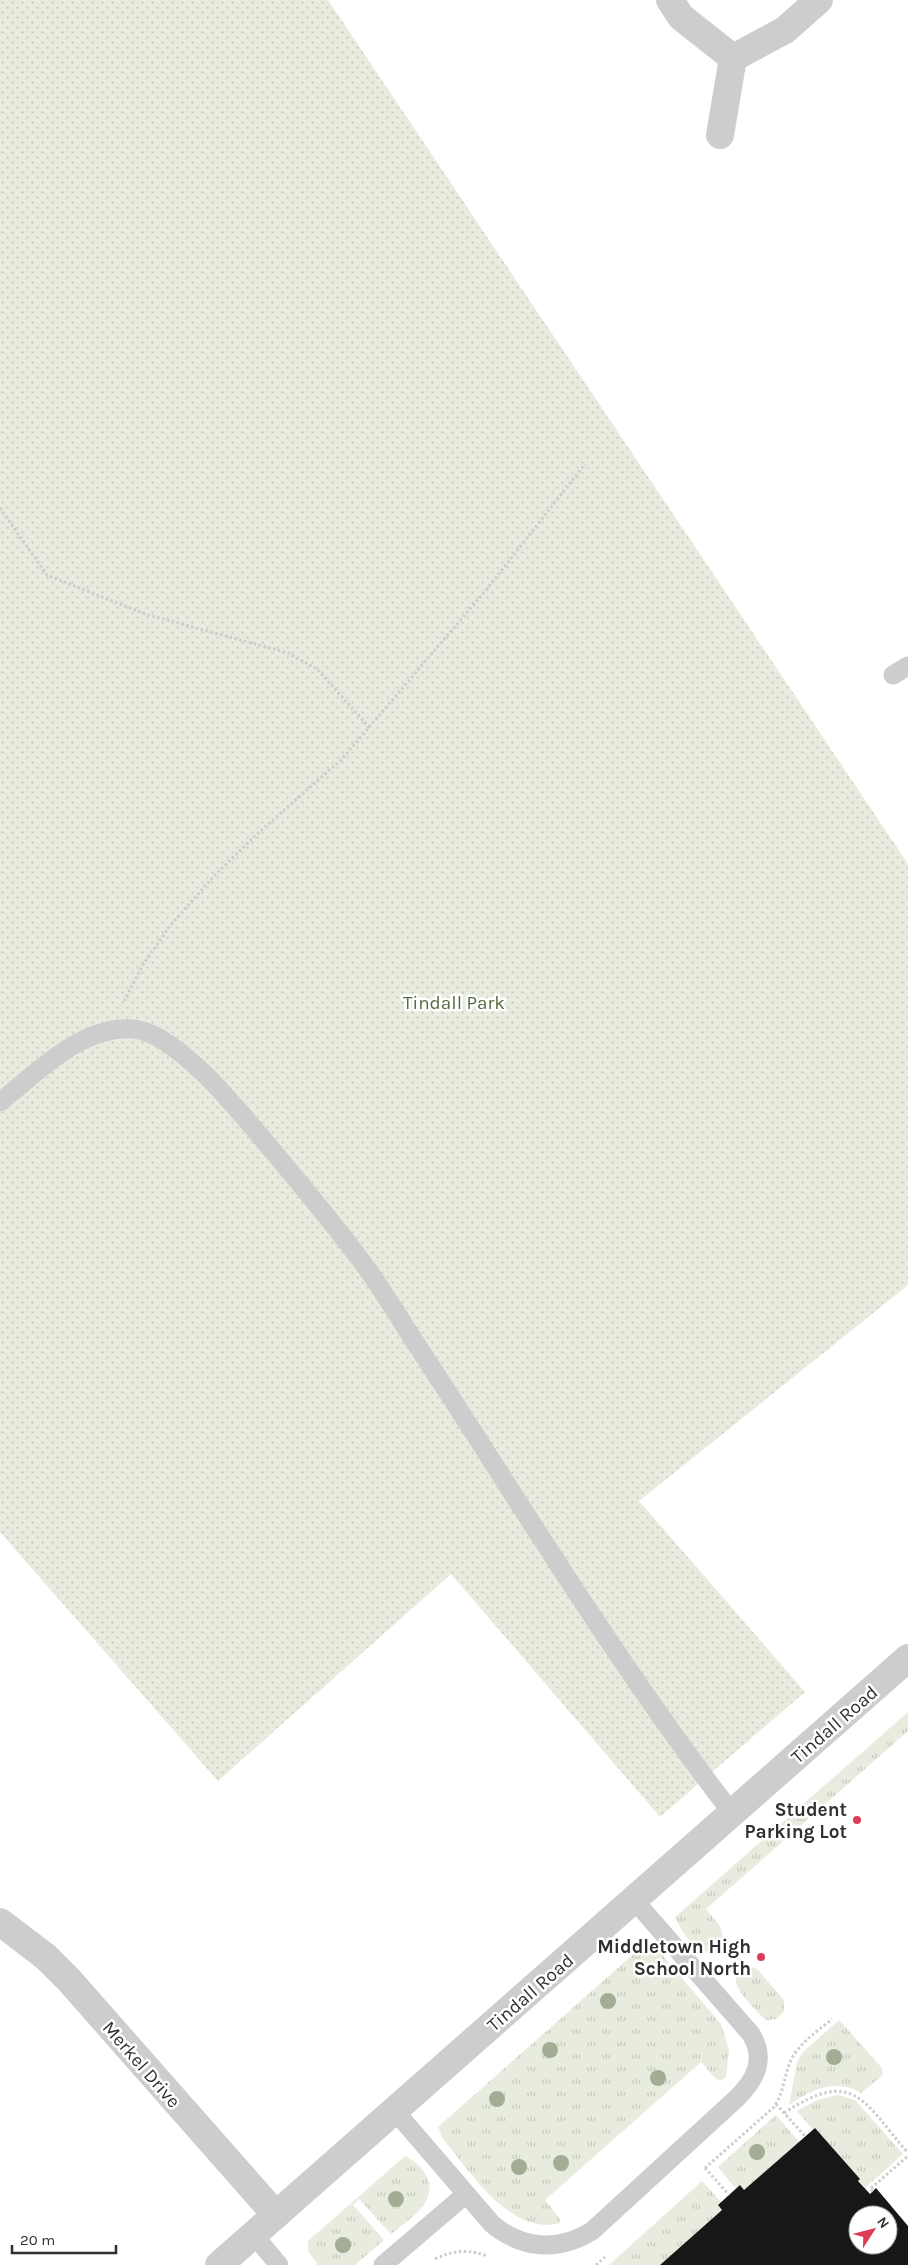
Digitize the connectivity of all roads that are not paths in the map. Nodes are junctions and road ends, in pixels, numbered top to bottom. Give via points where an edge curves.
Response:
1 (670, 0) edge
2 (819, 0) edge
3 (732, 58) junction
4 (720, 135) dead end
5 (0, 1102) edge
6 (908, 1658) edge
7 (732, 1813) junction
8 (634, 1900) junction
9 (0, 1922) edge
10 (395, 2111) junction
11 (466, 2194) junction
12 (276, 2215) junction
13 (254, 2235) junction
14 (219, 2265) edge
15 (279, 2265) edge
16 (383, 2265) edge

1 - 3 street via 681,17
2 - 3 street via 785,30
3 - 4 street
5 - 7 lane via 80,1040 113,1030 135,1029 154,1035 197,1067 226,1096 318,1204 369,1272 586,1607 677,1740
6 - 7 street, Tindall Road
7 - 8 street, Tindall Road
8 - 10 street, Tindall Road
8 - 11 lane via 751,2034 759,2056 754,2079 592,2231 573,2241 548,2246 517,2240 492,2224
9 - 12 street, Merkel Drive via 46,1957 69,1980
10 - 11 lane
10 - 12 street, Tindall Road
11 - 16 lane
12 - 13 street, Tindall Road
13 - 14 street, Tindall Road
13 - 15 lane

